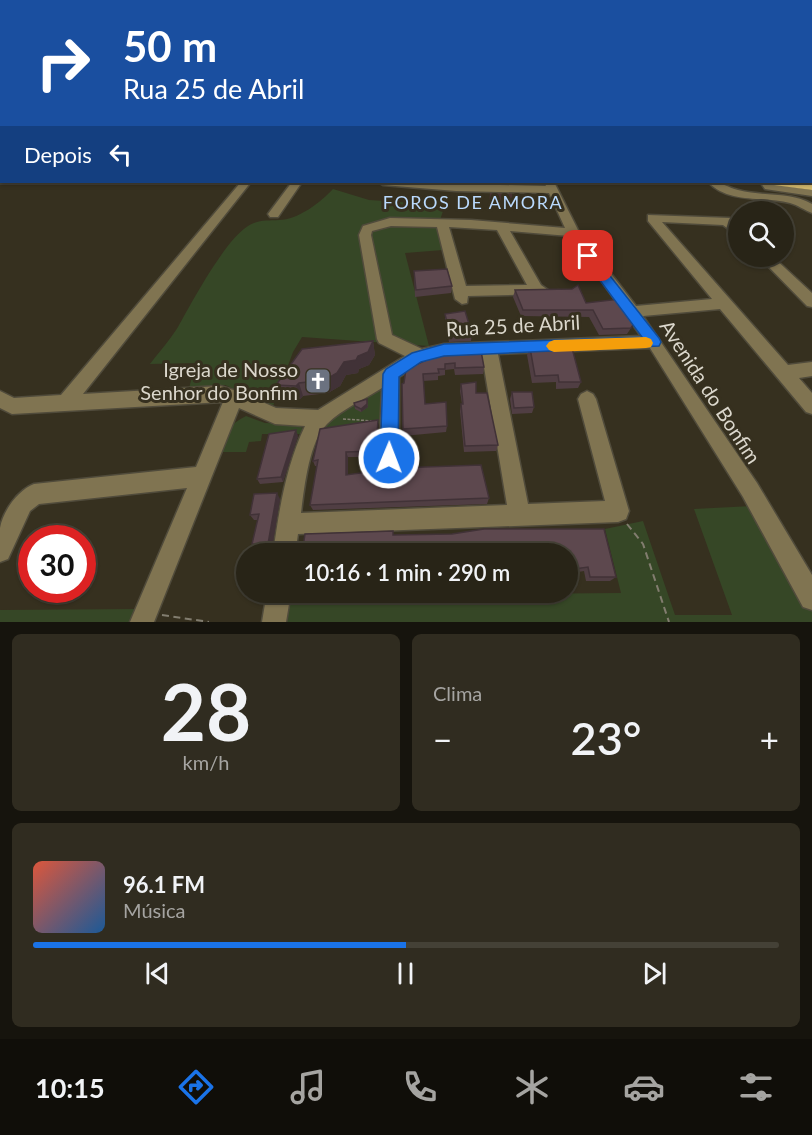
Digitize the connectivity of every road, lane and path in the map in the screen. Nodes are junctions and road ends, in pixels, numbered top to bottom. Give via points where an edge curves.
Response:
1 (245, 183) edge
2 (296, 183) edge
3 (395, 183) edge
4 (715, 183) edge
5 (769, 183) edge
6 (551, 186) edge
7 (812, 187) edge
8 (812, 193) edge
9 (774, 199) junction
10 (812, 209) edge
11 (274, 214) dead end
12 (728, 223) edge
13 (442, 224) junction
14 (501, 226) junction
15 (573, 233) junction
16 (775, 267) edge
17 (537, 290) junction
18 (555, 290) edge
19 (812, 302) edge
20 (723, 303) junction
21 (633, 312) junction
22 (654, 342) junction
23 (489, 348) junction
24 (421, 356) junction
25 (812, 369) edge
26 (783, 373) junction
27 (391, 374) junction
28 (234, 397) junction
29 (0, 399) edge
30 (587, 399) dead end
31 (66, 402) junction
32 (812, 406) edge
33 (318, 421) junction
34 (390, 422) junction
35 (389, 458) dead end
36 (201, 476) junction
37 (618, 511) junction
38 (519, 515) junction
39 (288, 524) junction
40 (285, 543) edge
41 (0, 551) edge
42 (812, 598) edge
43 (277, 603) edge
44 (144, 617) edge
45 (209, 622) edge
46 (274, 622) edge
47 (669, 622) edge

1 - 31 street
2 - 11 street
3 - 6 street via 456,188
4 - 9 street via 731,193
5 - 7 main road
5 - 8 street
5 - 9 street
6 - 15 street, Avenida do Bonfim
9 - 10 street via 803,203
12 - 20 street via 652,218
13 - 14 street
13 - 17 street via 461,296
13 - 24 street via 390,222 367,229 365,235 386,339
14 - 15 street
14 - 17 street
15 - 21 street, Avenida do Bonfim
16 - 19 street
17 - 18 street
20 - 21 street
20 - 26 street
21 - 22 street, Avenida do Bonfim
22 - 23 street, Rua 25 de Abril
22 - 42 street, Avenida do Bonfim via 750,490
23 - 24 street, Rua 25 de Abril via 444,350
23 - 38 street
24 - 27 street, Rua 25 de Abril
25 - 26 street
26 - 32 street
27 - 33 street, Rua 25 de Abril
27 - 34 street
28 - 31 street via 220,394
28 - 33 street via 275,416
28 - 36 street
29 - 31 street via 12,406
30 - 37 street
33 - 34 path
33 - 39 street via 304,446
34 - 35 street
36 - 41 street via 34,494 23,504
36 - 44 street
37 - 38 street
37 - 47 path via 643,544
38 - 39 street
39 - 40 street
43 - 46 street
44 - 45 path

